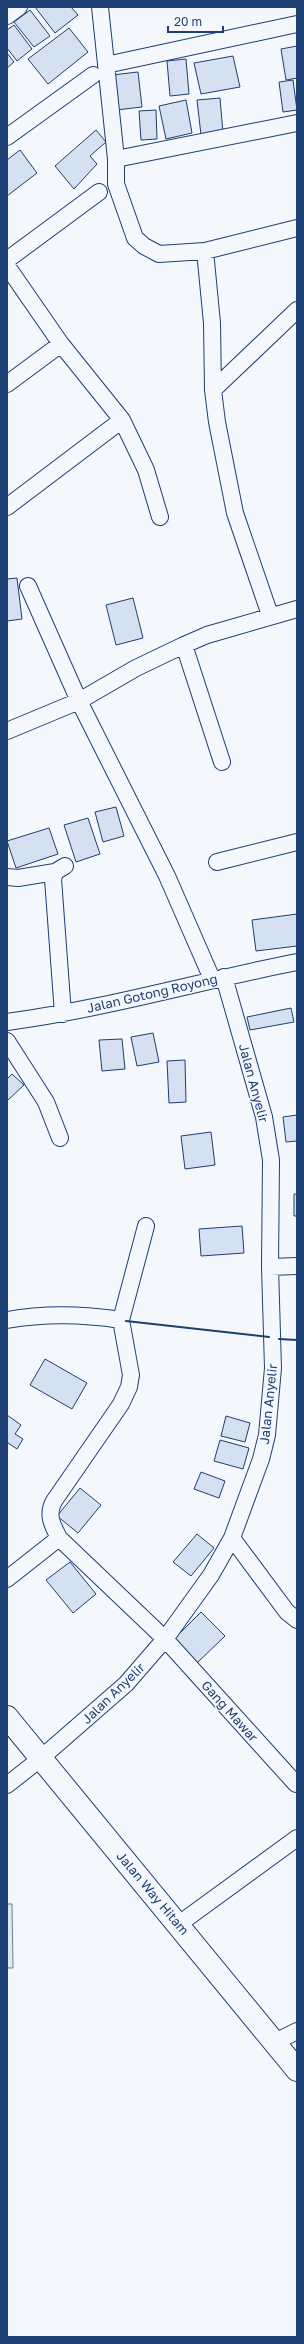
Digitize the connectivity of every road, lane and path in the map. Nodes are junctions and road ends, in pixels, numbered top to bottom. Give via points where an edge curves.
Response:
1 (19, 7) edge
2 (100, 7) edge
3 (7, 16) edge
4 (297, 24) edge
5 (106, 65) junction
6 (93, 75) dead end
7 (297, 123) edge
8 (7, 138) edge
9 (116, 159) junction
10 (99, 192) dead end
11 (297, 228) edge
12 (206, 251) junction
13 (7, 260) edge
14 (7, 266) edge
15 (297, 310) edge
16 (61, 344) junction
17 (7, 384) edge
18 (213, 390) junction
19 (122, 420) junction
20 (7, 507) edge
21 (160, 517) dead end
22 (28, 586) dead end
23 (297, 609) edge
24 (270, 615) junction
25 (184, 644) junction
26 (79, 701) junction
27 (7, 731) edge
28 (222, 762) dead end
29 (297, 842) edge
30 (217, 862) dead end
31 (7, 877) edge
32 (297, 962) edge
33 (218, 978) junction
34 (63, 1014) junction
35 (7, 1022) edge
36 (7, 1041) edge
37 (60, 1138) dead end
38 (146, 1226) dead end
39 (297, 1266) edge
40 (270, 1267) junction
41 (7, 1320) edge
42 (121, 1320) junction
43 (59, 1538) junction
44 (232, 1538) junction
45 (7, 1579) edge
46 (297, 1620) edge
47 (165, 1639) junction
48 (7, 1717) edge
49 (40, 1759) junction
50 (296, 1784) dead end
51 (7, 1785) edge
52 (297, 1838) edge
53 (179, 1924) junction
54 (297, 2031) edge
55 (275, 2042) junction
56 (297, 2070) edge

1 - 3 street
2 - 5 street
4 - 5 street
5 - 9 street
6 - 8 street
7 - 9 street
9 - 12 street via 116,184 135,238 159,254
10 - 13 street
11 - 12 street
12 - 18 street via 212,323
14 - 16 street
15 - 18 street
16 - 17 street
16 - 19 street
18 - 24 street via 235,513
19 - 20 street
19 - 21 street via 146,470
22 - 26 street, Jalan Anyelir
23 - 24 street
24 - 25 street
25 - 26 street
25 - 28 street
26 - 27 street
26 - 33 street, Jalan Anyelir
29 - 30 street
31 - 34 street via 18,878 60,869 53,879
32 - 33 street, Jalan Gotong Royong
33 - 34 street, Jalan Gotong Royong
33 - 40 street, Jalan Anyelir via 254,1081 269,1141 272,1179
34 - 35 street, Jalan Gotong Royong
36 - 37 street via 46,1102
38 - 42 street
39 - 40 street
40 - 44 street, Jalan Anyelir via 273,1368 267,1435 261,1459
41 - 42 street via 82,1314
42 - 43 street via 131,1375 129,1387 121,1404 51,1506 51,1521
43 - 45 street
43 - 47 street, Gang Mawar
44 - 46 street via 287,1612
44 - 47 street, Jalan Anyelir via 211,1575
47 - 49 street, Jalan Anyelir via 126,1684
47 - 50 street, Gang Mawar
48 - 49 street, Jalan Way Hitam
49 - 51 street, Jalan Anyelir
49 - 53 street, Jalan Way Hitam
52 - 53 street
53 - 55 street, Jalan Way Hitam
54 - 55 street
55 - 56 street, Jalan Way Hitam

